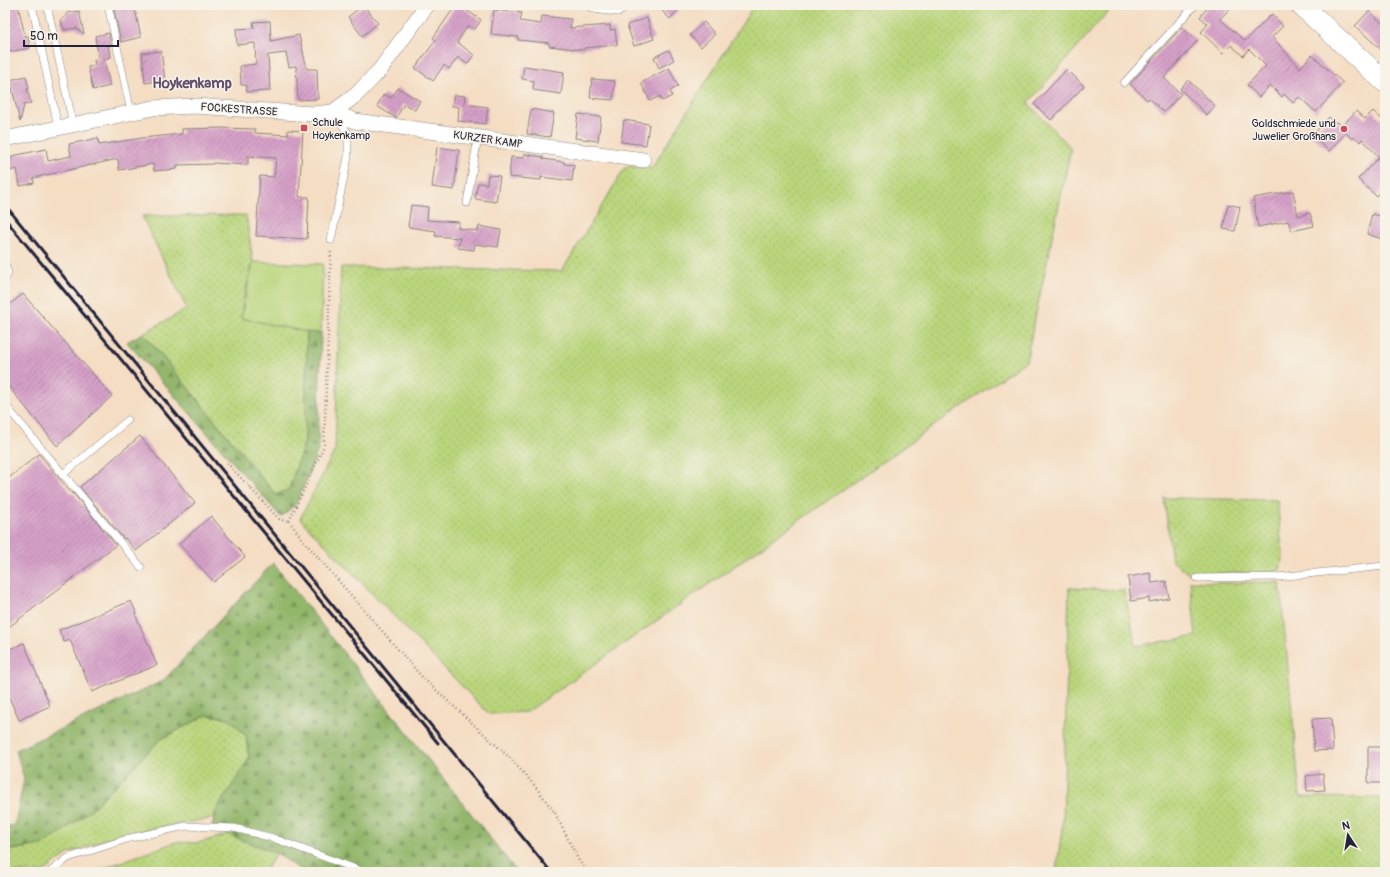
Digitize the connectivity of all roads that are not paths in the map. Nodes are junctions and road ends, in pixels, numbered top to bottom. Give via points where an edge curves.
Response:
1 (32, 5) edge
2 (47, 5) edge
3 (108, 5) edge
4 (427, 5) edge
5 (594, 5) edge
6 (621, 5) edge
7 (1194, 5) edge
8 (1301, 5) edge
9 (1385, 82) edge
10 (1124, 83) dead end
11 (131, 112) junction
12 (333, 112) junction
13 (73, 124) junction
14 (58, 127) junction
15 (478, 137) junction
16 (5, 139) edge
17 (643, 160) dead end
18 (467, 203) dead end
19 (331, 240) road end
20 (5, 264) edge
21 (5, 279) edge
22 (5, 405) edge
23 (128, 420) dead end
24 (62, 475) junction
25 (1385, 566) edge
26 (141, 567) dead end
27 (1197, 578) dead end
28 (50, 872) edge
29 (364, 872) edge

1 - 14 lane
2 - 13 lane
3 - 11 lane
4 - 12 street, FOCKESTRASSE via 380,70 356,96
5 - 6 street via 618,8
7 - 10 lane
8 - 9 main road
11 - 12 street, FOCKESTRASSE via 195,106 313,114
11 - 13 street, FOCKESTRASSE
12 - 15 street, KURZER KAMP via 355,120
12 - 19 lane via 348,133 348,157
13 - 14 street, FOCKESTRASSE
14 - 16 street, FOCKESTRASSE
15 - 17 street, KURZER KAMP
15 - 18 lane
20 - 21 lane via 8,273
22 - 24 lane
23 - 24 lane
24 - 26 lane
25 - 27 lane via 1277,577
28 - 29 lane via 68,858 130,838 186,826 234,828 266,836

